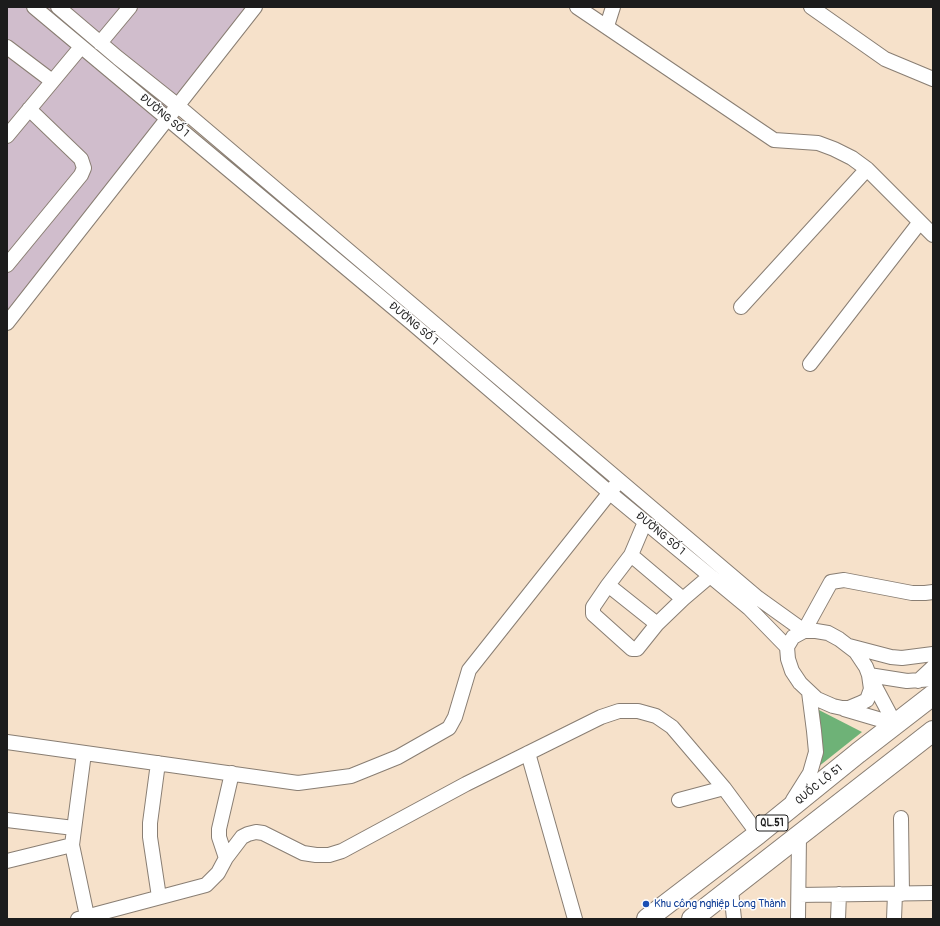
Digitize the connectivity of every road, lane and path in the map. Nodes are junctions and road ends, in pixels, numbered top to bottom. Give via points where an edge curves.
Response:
1 (34, 7) edge
2 (58, 7) edge
3 (130, 7) edge
4 (255, 7) edge
5 (577, 7) edge
6 (613, 7) edge
7 (811, 7) edge
8 (607, 26) junction
9 (100, 43) junction
10 (7, 46) edge
11 (81, 46) junction
12 (933, 79) edge
13 (52, 81) junction
14 (178, 105) junction
15 (29, 109) junction
16 (167, 118) junction
17 (7, 136) edge
18 (866, 169) junction
19 (920, 222) junction
20 (933, 235) edge
21 (7, 265) edge
22 (741, 307) dead end
23 (7, 323) edge
24 (810, 364) dead end
25 (620, 480) junction
26 (610, 493) junction
27 (645, 522) junction
28 (631, 555) junction
29 (710, 576) junction
30 (608, 585) junction
31 (933, 592) edge
32 (683, 599) junction
33 (657, 624) junction
34 (804, 631) junction
35 (849, 646) junction
36 (787, 647) junction
37 (933, 654) edge
38 (933, 667) edge
39 (869, 675) junction
40 (933, 678) edge
41 (918, 680) junction
42 (809, 692) junction
43 (933, 695) edge
44 (842, 708) junction
45 (895, 724) junction
46 (933, 730) edge
47 (7, 742) edge
48 (914, 745) junction
49 (84, 753) junction
50 (528, 753) junction
51 (158, 763) junction
52 (232, 773) junction
53 (724, 788) junction
54 (679, 800) dead end
55 (782, 815) junction
56 (901, 818) dead end
57 (7, 820) edge
58 (74, 828) junction
59 (758, 834) junction
60 (799, 836) junction
61 (72, 845) junction
62 (226, 858) junction
63 (7, 860) edge
64 (731, 890) junction
65 (839, 894) junction
66 (898, 894) junction
67 (933, 894) edge
68 (799, 895) junction
69 (159, 897) junction
70 (82, 918) edge
71 (575, 919) edge
72 (647, 919) edge
73 (692, 919) edge
74 (734, 919) edge
75 (798, 919) edge
76 (838, 919) edge
77 (894, 919) edge

1 - 11 street, ĐƯỜNG SỐ 1
2 - 9 street, ĐƯỜNG SỐ 1
3 - 9 street
4 - 14 street
5 - 8 street
6 - 8 street
7 - 12 street via 885,59
8 - 18 street via 774,140 824,144 852,158
9 - 14 street, ĐƯỜNG SỐ 1
10 - 13 street
11 - 13 street
11 - 16 street, ĐƯỜNG SỐ 1
13 - 15 street
14 - 16 street
14 - 25 street, ĐƯỜNG SỐ 1
15 - 17 street
15 - 21 street via 81,159 84,168 81,175
16 - 23 street
16 - 26 street, ĐƯỜNG SỐ 1
18 - 19 street
18 - 22 street
19 - 20 street
19 - 24 street
25 - 26 street
25 - 34 street, ĐƯỜNG SỐ 1 via 758,598
26 - 27 street, ĐƯỜNG SỐ 1
26 - 52 street via 468,670 455,717 449,728 398,757 351,776 298,783
27 - 28 street
27 - 29 street, ĐƯỜNG SỐ 1
28 - 30 street
28 - 32 street
29 - 32 street
29 - 36 street, ĐƯỜNG SỐ 1 via 749,608
30 - 33 street
30 - 33 street via 593,607 593,614 632,649 637,649
31 - 34 street via 912,593 844,580 831,582
32 - 33 street
34 - 35 street via 828,633
34 - 36 street via 793,637
35 - 37 street via 891,657
35 - 39 street via 861,659
36 - 42 street via 792,671
38 - 41 street
39 - 41 street via 895,680
39 - 44 street via 871,689 867,700 856,706
39 - 45 street
40 - 41 street
42 - 44 street via 825,703
42 - 55 street via 816,752 810,773
43 - 45 highway, QUỐC LỘ 51 / QL.51
44 - 45 street
45 - 48 highway
45 - 55 highway, QUỐC LỘ 51 / QL.51
46 - 48 highway, QL.51
47 - 49 street
48 - 60 highway, QL.51
49 - 51 street
49 - 58 street
50 - 53 street via 601,716 619,711 638,711 656,716 672,726
50 - 62 street via 342,851 329,855 303,853 256,832 242,837
50 - 71 street
51 - 52 street
51 - 69 street via 150,837
52 - 62 street via 219,829
53 - 54 street
53 - 59 street
55 - 59 highway, QUỐC LỘ 51 / QL.51
56 - 66 street
57 - 58 street
58 - 61 street
59 - 72 highway, QUỐC LỘ 51 / QL.51
60 - 64 highway, QL.51
60 - 68 street
61 - 63 street
61 - 70 street
62 - 69 street via 218,873 206,885
64 - 73 highway, QL.51
64 - 74 street
65 - 66 street
65 - 68 street
65 - 76 street
66 - 67 street
66 - 77 street
68 - 75 street
69 - 70 street

